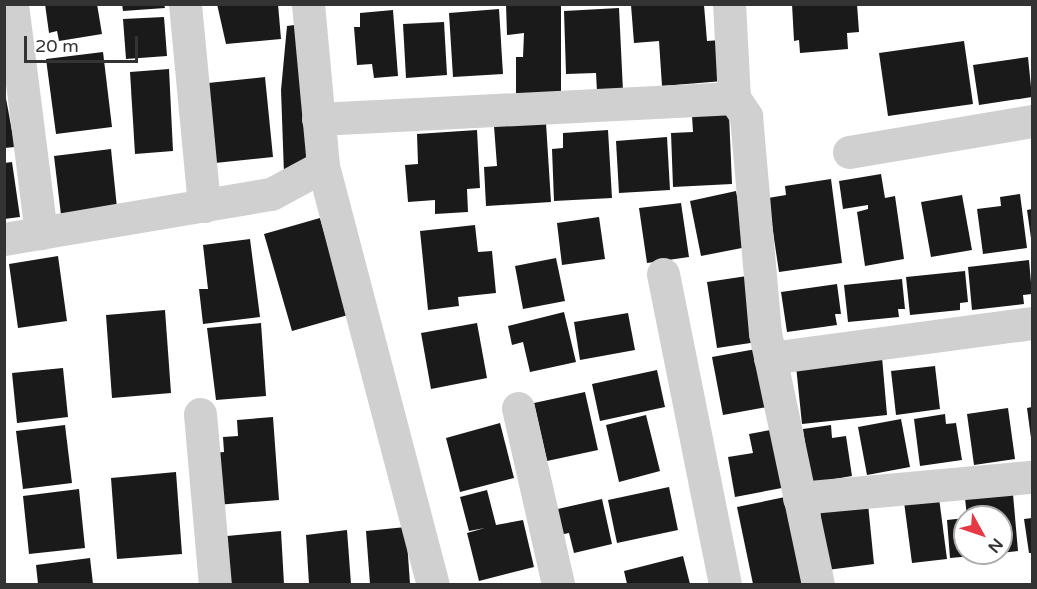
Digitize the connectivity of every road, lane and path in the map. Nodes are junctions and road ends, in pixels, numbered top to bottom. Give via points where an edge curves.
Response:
1 (12, 4) edge
2 (185, 4) edge
3 (308, 4) edge
4 (729, 4) edge
5 (734, 98) junction
6 (318, 119) junction
7 (1032, 121) edge
8 (849, 152) dead end
9 (323, 166) junction
10 (204, 206) junction
11 (41, 233) junction
12 (4, 239) edge
13 (663, 274) dead end
14 (1032, 323) edge
15 (770, 358) junction
16 (518, 408) dead end
17 (200, 414) dead end
18 (1032, 477) edge
19 (799, 498) junction
20 (215, 585) edge
21 (433, 585) edge
22 (558, 585) edge
23 (725, 585) edge
24 (818, 585) edge

1 - 11 street
2 - 10 street
3 - 6 street
4 - 5 street
5 - 6 street
5 - 15 street via 746,116
6 - 9 street
7 - 8 street
9 - 10 street via 272,194
9 - 21 street
10 - 11 street
11 - 12 street
13 - 23 street
14 - 15 street
15 - 19 street
16 - 22 street
17 - 20 street
18 - 19 street
19 - 24 street

